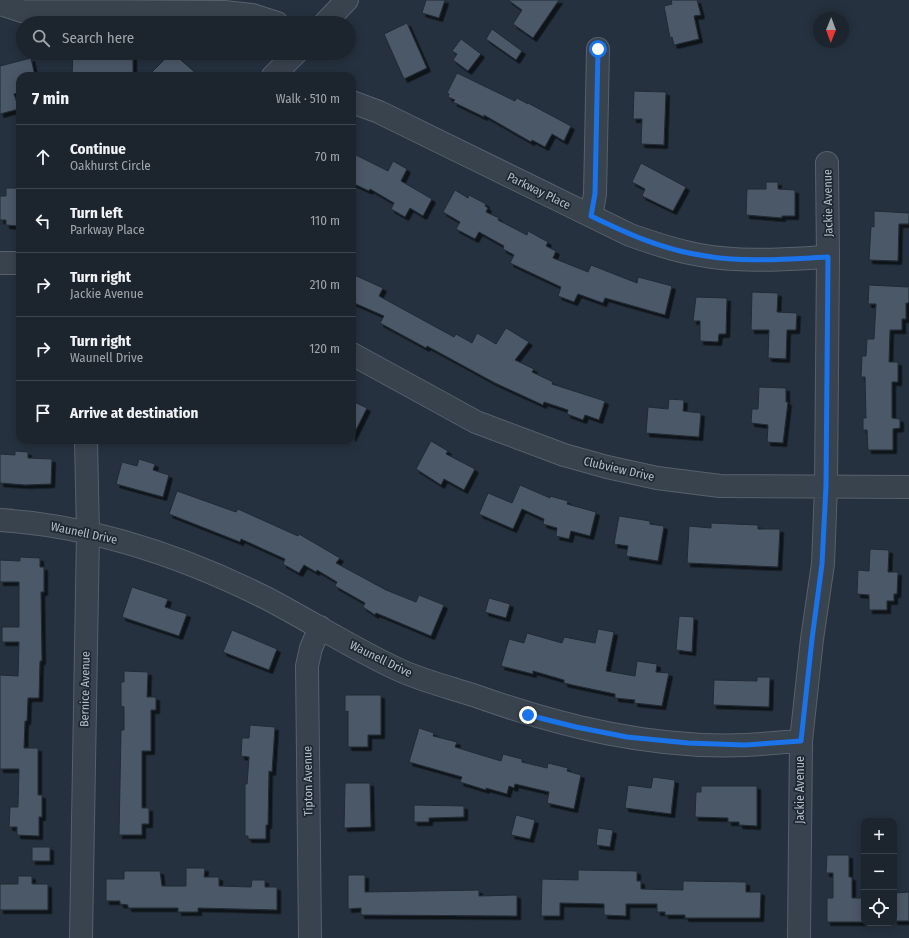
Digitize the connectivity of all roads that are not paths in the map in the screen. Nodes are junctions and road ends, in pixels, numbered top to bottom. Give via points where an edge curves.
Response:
1 (347, 0) edge
2 (0, 4) edge
3 (255, 16) edge
4 (332, 16) edge
5 (598, 49) dead end
6 (290, 60) edge
7 (279, 72) edge
8 (356, 103) edge
9 (827, 163) dead end
10 (591, 216) junction
11 (828, 257) junction
12 (0, 263) edge
13 (16, 263) edge
14 (356, 356) edge
15 (86, 444) edge
16 (826, 486) junction
17 (909, 487) edge
18 (0, 520) edge
19 (88, 533) junction
20 (320, 627) junction
21 (801, 741) junction
22 (81, 938) edge
23 (310, 938) edge
24 (799, 938) edge

1 - 4 street
2 - 3 street via 22,11 224,12
5 - 10 street via 595,194
6 - 7 street
8 - 10 street, Parkway Place via 440,141
9 - 11 street, Jackie Avenue
10 - 11 street, Parkway Place via 630,235 701,256 756,260
11 - 16 street, Jackie Avenue
12 - 13 street
14 - 16 street, Clubview Drive via 476,422 564,456 657,478 720,486
15 - 19 street, Bernice Avenue
16 - 17 street, Clubview Drive
16 - 21 street, Jackie Avenue via 822,564
18 - 19 street, Waunell Drive via 36,522
19 - 20 street, Waunell Drive via 192,563
19 - 22 street, Bernice Avenue
20 - 21 street, Waunell Drive via 398,669 528,715 576,727 627,737 688,743 745,745
20 - 23 street, Tipton Avenue via 307,666
21 - 24 street, Jackie Avenue

